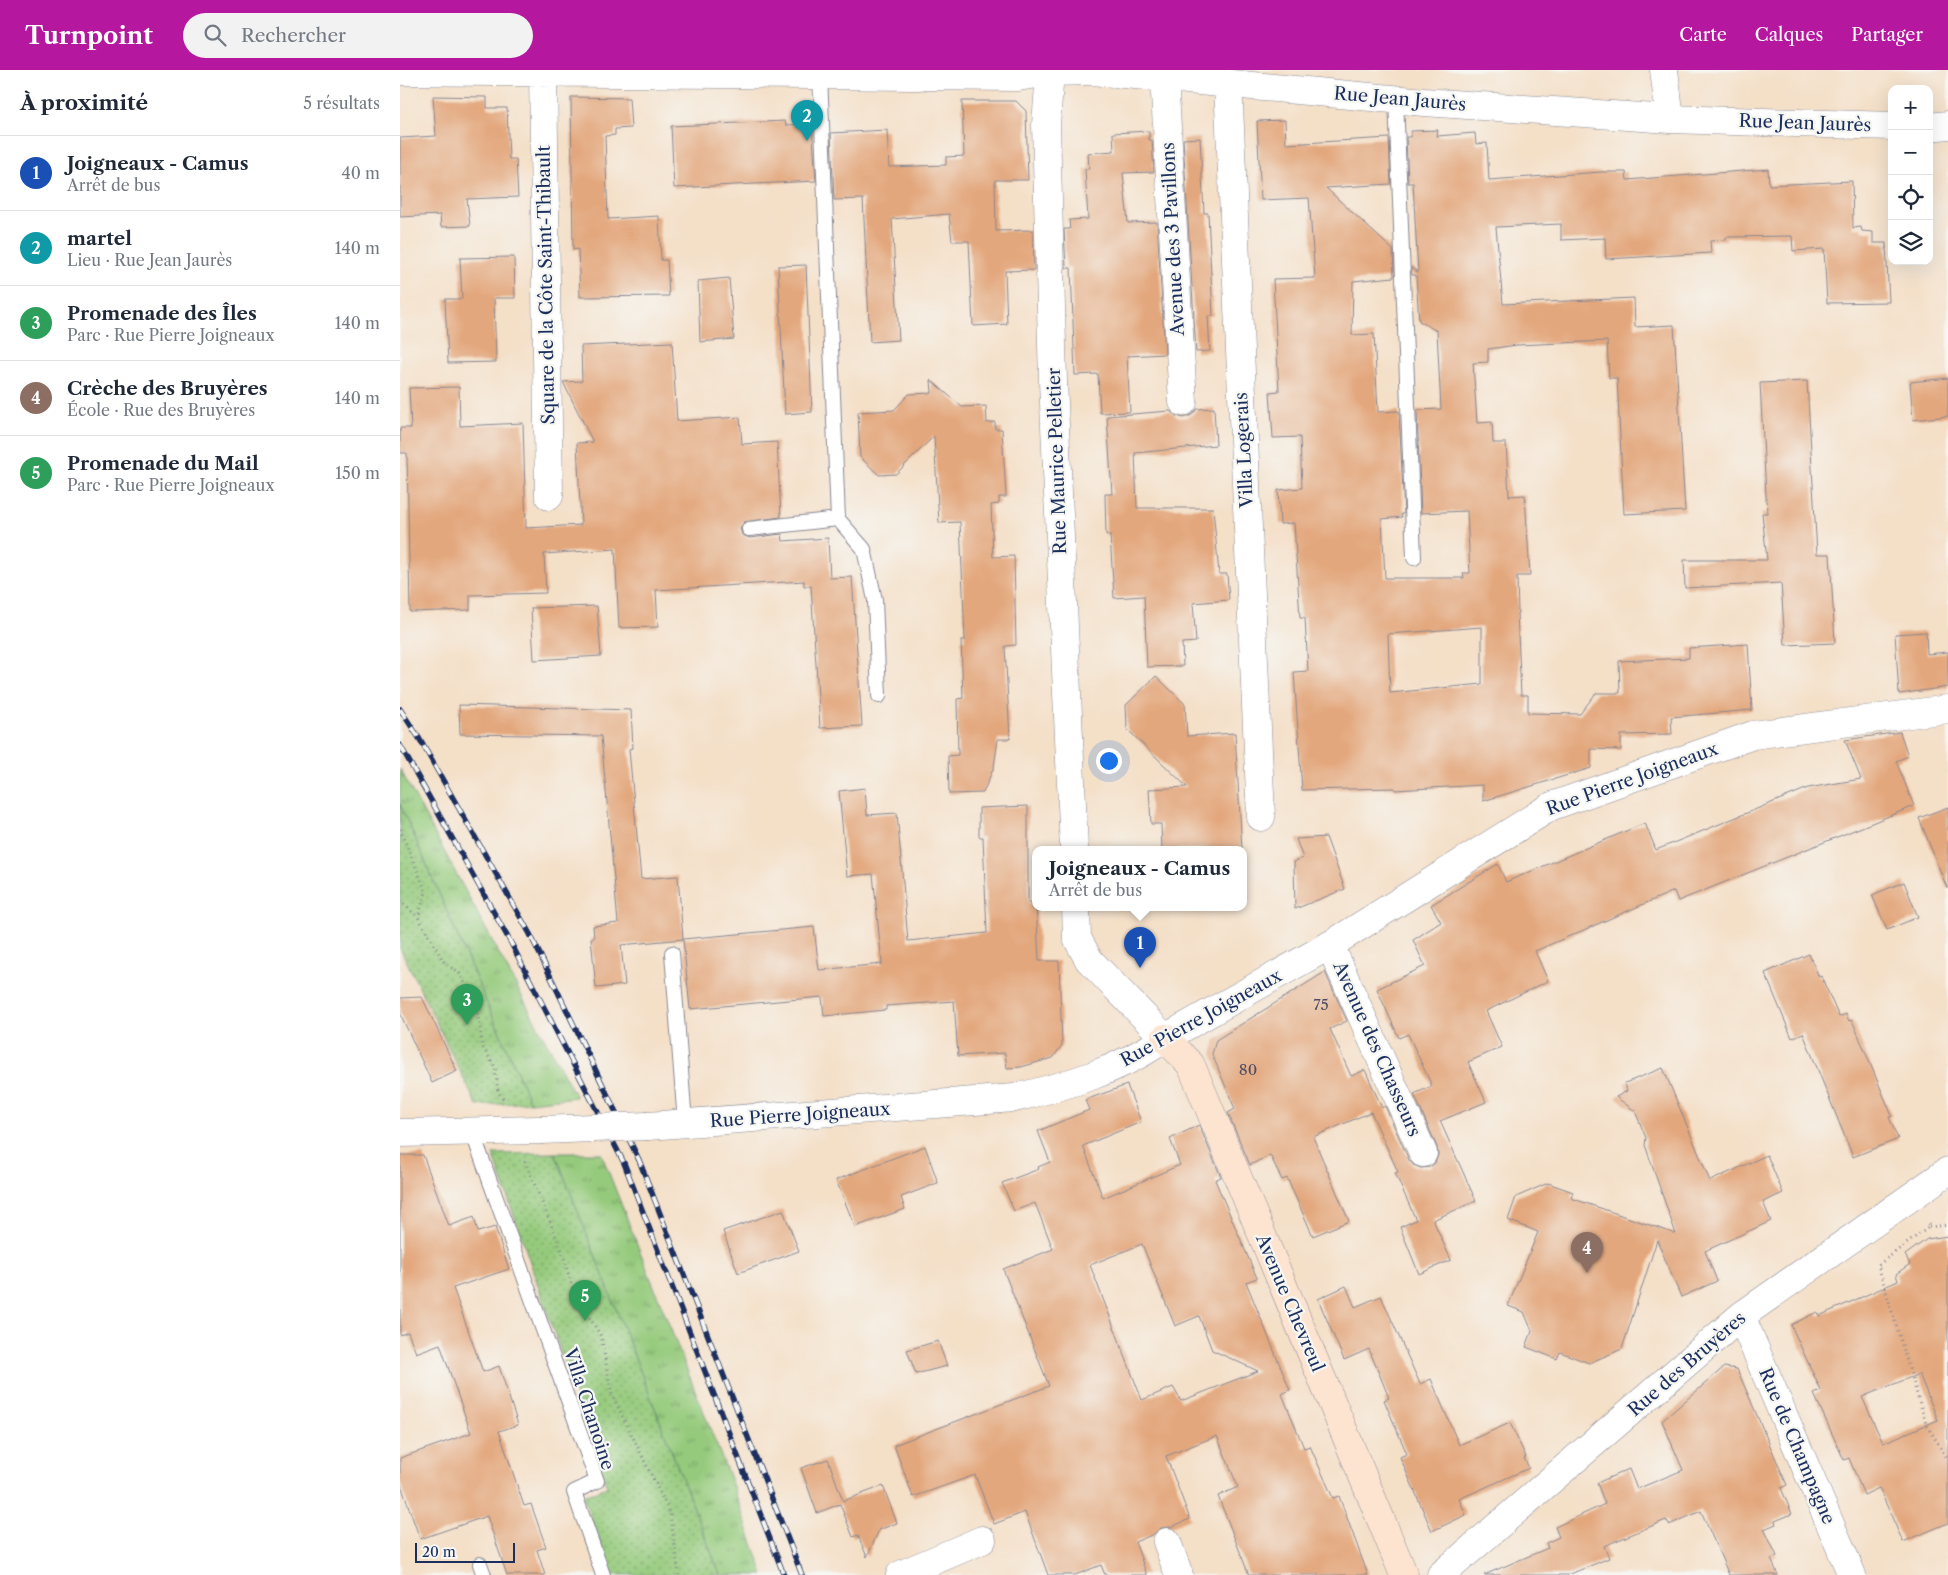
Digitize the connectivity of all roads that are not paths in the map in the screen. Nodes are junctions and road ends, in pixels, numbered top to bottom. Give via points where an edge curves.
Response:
1 (1664, 70) edge
2 (400, 71) edge
3 (1092, 71) edge
4 (543, 72) edge
5 (1050, 72) junction
6 (820, 75) junction
7 (1164, 76) junction
8 (1228, 82) junction
9 (1396, 99) junction
10 (1670, 119) junction
11 (1948, 124) edge
12 (1888, 126) edge
13 (1933, 126) edge
14 (1183, 402) dead end
15 (549, 496) dead end
16 (838, 519) junction
17 (749, 528) dead end
18 (1414, 558) dead end
19 (879, 696) dead end
20 (1948, 709) edge
21 (1261, 817) dead end
22 (1074, 846) edge
23 (1076, 911) edge
24 (1330, 945) junction
25 (672, 952) dead end
26 (1165, 1038) junction
27 (684, 1123) junction
28 (472, 1131) junction
29 (400, 1133) edge
30 (1423, 1153) dead end
31 (1948, 1171) edge
32 (1741, 1316) junction
33 (982, 1540) dead end
34 (1167, 1542) dead end
35 (603, 1575) edge
36 (900, 1575) edge
37 (1179, 1575) edge
38 (1404, 1575) edge
39 (1441, 1575) edge
40 (1852, 1575) edge

1 - 10 street
2 - 4 street, Rue Jean Jaurès
3 - 5 street, Rue Jean Jaurès
3 - 7 street, Rue Jean Jaurès
4 - 6 street, Rue Jean Jaurès
4 - 15 street, Square de la Côte Saint-Thibault
5 - 6 street, Rue Jean Jaurès via 1018,77
5 - 22 street, Rue Maurice Pelletier via 1046,125 1053,361
6 - 16 lane
7 - 8 street, Rue Jean Jaurès
7 - 14 street, Avenue des 3 Pavillons
8 - 9 street, Rue Jean Jaurès
8 - 21 street, Villa Logerais
9 - 10 street, Rue Jean Jaurès
9 - 18 lane
10 - 12 street, Rue Jean Jaurès
11 - 13 street
16 - 17 lane
16 - 19 lane via 864,549 875,600
20 - 24 street, Rue Pierre Joigneaux via 1753,735 1552,806
23 - 26 street via 1078,938 1089,960
24 - 26 street, Rue Pierre Joigneaux
24 - 30 street, Avenue des Chasseurs
25 - 27 lane
26 - 27 street, Rue Pierre Joigneaux via 1143,1054 1060,1088 1014,1098
26 - 38 main road, Avenue Chevreul via 1191,1065
27 - 28 street, Rue Pierre Joigneaux, bridge
28 - 29 street, Rue Pierre Joigneaux
28 - 35 lane, Villa Chanoine via 597,1481 574,1492
31 - 32 street, Rue des Bruyères
32 - 39 street, Rue des Bruyères
32 - 40 street, Rue de Champagne
33 - 36 street
34 - 37 street

